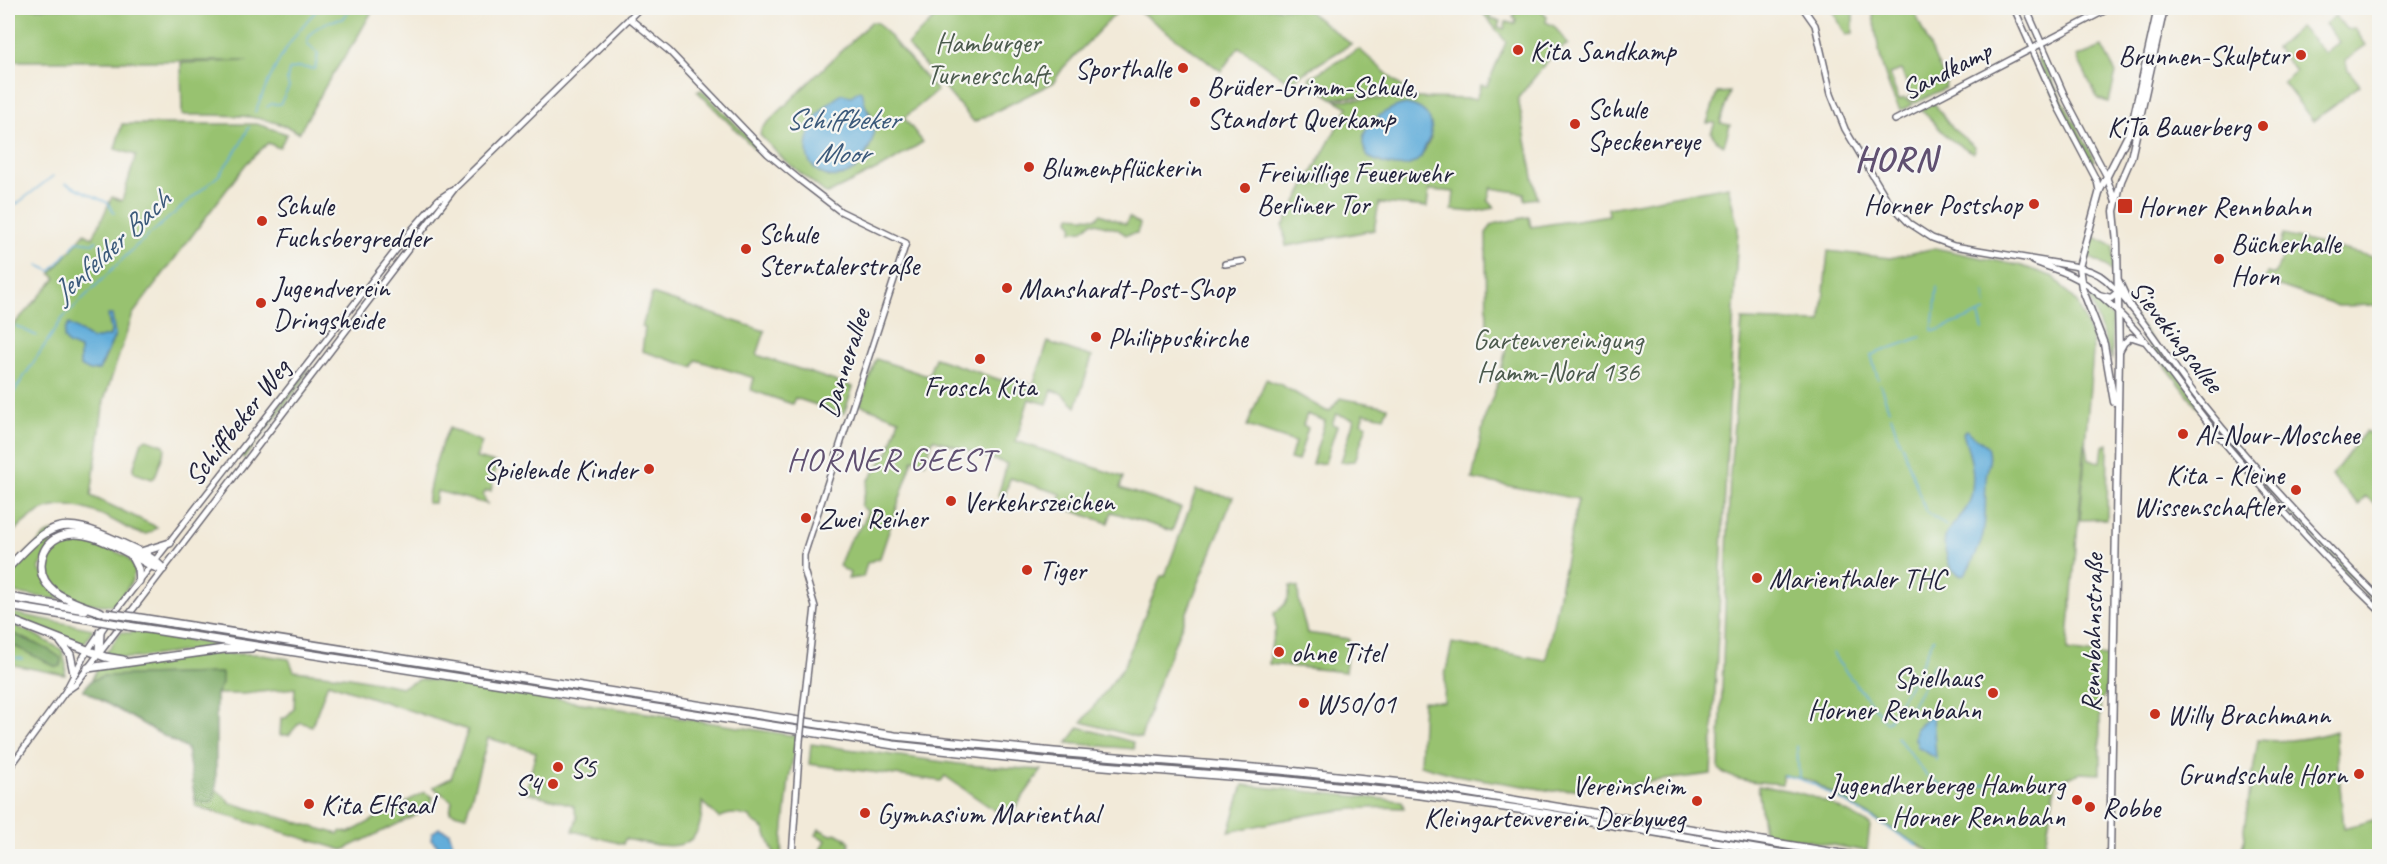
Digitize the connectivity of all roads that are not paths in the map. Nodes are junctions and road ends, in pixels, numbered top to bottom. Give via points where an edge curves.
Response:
1 (640, 8) edge
2 (1803, 8) edge
3 (2014, 8) edge
4 (2026, 8) edge
5 (2110, 8) edge
6 (2158, 8) edge
7 (2164, 8) edge
8 (629, 18) junction
9 (2041, 45) junction
10 (2031, 50) junction
11 (1895, 120) dead end
12 (2106, 175) junction
13 (455, 188) junction
14 (2099, 191) junction
15 (2115, 201) junction
16 (2031, 260) junction
17 (1243, 261) dead end
18 (1225, 264) dead end
19 (2079, 267) junction
20 (2080, 280) junction
21 (2118, 280) junction
22 (2118, 292) junction
23 (2099, 295) junction
24 (353, 304) junction
25 (2130, 306) junction
26 (359, 312) junction
27 (2118, 312) junction
28 (2145, 342) junction
29 (2119, 354) junction
30 (311, 361) junction
31 (313, 373) junction
32 (2116, 411) junction
33 (2235, 443) junction
34 (2229, 448) junction
35 (170, 543) junction
36 (141, 552) junction
37 (131, 555) junction
38 (153, 564) junction
39 (8, 568) edge
40 (163, 569) junction
41 (139, 581) junction
42 (8, 597) edge
43 (2379, 599) edge
44 (8, 606) edge
45 (2379, 611) edge
46 (103, 612) junction
47 (8, 619) edge
48 (100, 632) junction
49 (54, 638) junction
50 (268, 648) junction
51 (88, 650) junction
52 (99, 653) junction
53 (134, 661) junction
54 (88, 668) junction
55 (74, 673) junction
56 (65, 692) junction
57 (8, 770) edge
58 (792, 856) edge
59 (1797, 856) edge
60 (1854, 856) edge
61 (2110, 856) edge

1 - 8 main road, Schiffbeker Weg
2 - 16 main road via 1815,25 1840,117 1888,201 1914,227 1941,242
3 - 10 main road
4 - 9 main road
5 - 9 main road, Sandkamp
6 - 12 main road, Rennbahnstraße via 2134,116
7 - 15 main road, Rennbahnstraße via 2130,158
8 - 13 main road, Schiffbeker Weg
8 - 58 main road, Dannerallee, bridge via 669,51 768,154 801,182 840,211 906,243 804,555 815,610
9 - 10 main road, Sandkamp
9 - 12 main road
10 - 11 main road, Sandkamp
10 - 14 main road
12 - 14 main road, Rennbahnstraße
12 - 15 main road
13 - 24 main road, Schiffbeker Weg via 439,199 414,227
13 - 26 main road, Schiffbeker Weg
14 - 19 main road, Rennbahnstraße
15 - 21 main road, Rennbahnstraße
16 - 19 main road, Sievekingsallee
16 - 20 main road, Sievekingsallee
17 - 18 main road
19 - 20 main road, Rennbahnstraße
19 - 22 main road, Sievekingsallee via 2099,274
20 - 23 main road, Sievekingsallee
20 - 32 main road, Rennbahnstraße via 2104,344
21 - 22 main road, Rennbahnstraße
21 - 25 main road
22 - 23 main road via 2111,298
22 - 25 main road, Sievekingsallee
22 - 27 main road, Rennbahnstraße
23 - 27 main road, Sievekingsallee
24 - 26 main road
24 - 30 main road, Schiffbeker Weg
25 - 33 main road, Sievekingsallee
26 - 31 main road, Schiffbeker Weg
27 - 28 main road, Sievekingsallee
27 - 29 main road, Rennbahnstraße
28 - 29 main road via 2131,337
28 - 34 main road, Sievekingsallee
29 - 32 main road, Rennbahnstraße
30 - 31 main road
30 - 35 main road, Schiffbeker Weg
31 - 40 main road, Schiffbeker Weg
32 - 61 main road, Rennbahnstraße
33 - 34 main road
33 - 43 main road, Sievekingsallee
34 - 45 main road, Sievekingsallee
35 - 36 highway
35 - 38 main road, Schiffbeker Weg
36 - 38 highway
36 - 39 highway via 95,531 63,525 39,536
37 - 38 highway
37 - 41 highway
37 - 46 highway via 80,534 58,537 45,550 42,571 51,590
38 - 40 highway
38 - 41 main road, Schiffbeker Weg
40 - 52 main road, Schiffbeker Weg
41 - 48 main road, Schiffbeker Weg
42 - 46 highway
44 - 50 highway, bridge
46 - 60 highway, bridge via 874,733 1422,785
47 - 49 highway
48 - 51 main road, Schiffbeker Weg
48 - 52 highway
49 - 51 highway
49 - 55 highway via 70,654
50 - 53 highway via 224,649
50 - 59 highway via 894,746 1410,794
51 - 52 highway
51 - 55 main road, Schiffbeker Weg
52 - 53 highway
52 - 54 main road, Schiffbeker Weg
53 - 54 highway
54 - 56 main road, Schiffbeker Weg
55 - 56 main road, Schiffbeker Weg
56 - 57 main road, Schiffbeker Weg

